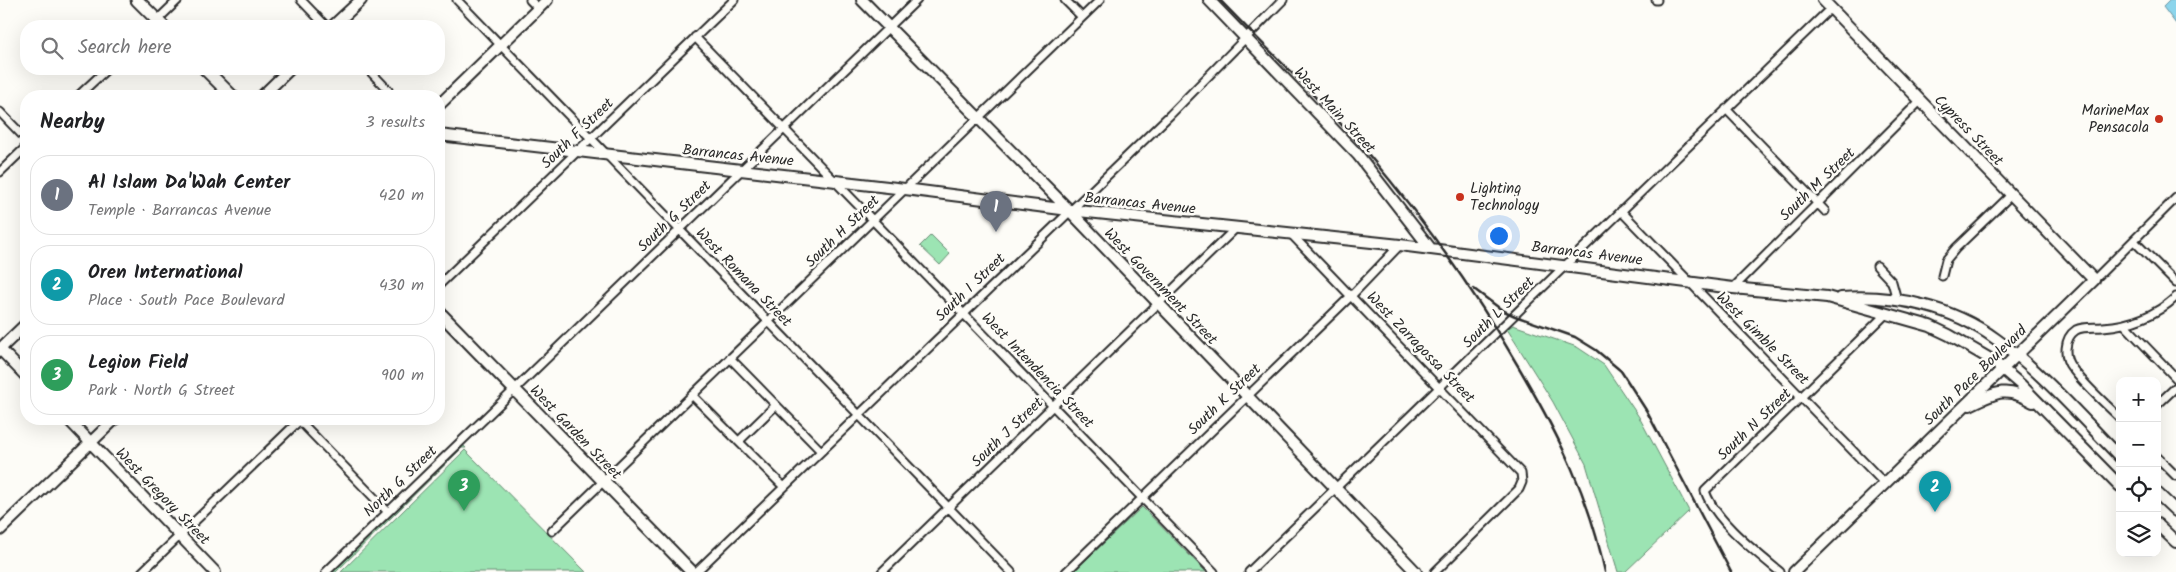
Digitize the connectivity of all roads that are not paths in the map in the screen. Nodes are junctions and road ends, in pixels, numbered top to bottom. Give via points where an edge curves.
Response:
1 (138, 0) edge
2 (178, 0) edge
3 (301, 0) edge
4 (361, 0) edge
5 (457, 0) edge
6 (530, 0) edge
7 (547, 0) edge
8 (734, 0) edge
9 (862, 0) edge
10 (917, 0) edge
11 (1065, 0) edge
12 (1100, 0) edge
13 (1210, 0) edge
14 (1283, 0) edge
15 (1822, 0) edge
16 (538, 8) junction
17 (1831, 8) junction
18 (1082, 17) junction
19 (154, 20) edge
20 (160, 20) edge
21 (320, 20) edge
22 (340, 20) edge
23 (888, 27) junction
24 (695, 37) junction
25 (1247, 39) junction
26 (500, 45) junction
27 (101, 75) edge
28 (211, 75) edge
29 (284, 75) edge
30 (374, 75) edge
31 (84, 90) edge
32 (226, 90) edge
33 (268, 90) edge
34 (388, 90) dead end
35 (445, 99) edge
36 (1920, 101) junction
37 (1726, 109) junction
38 (0, 112) edge
39 (977, 119) junction
40 (784, 128) junction
41 (20, 133) edge
42 (445, 136) edge
43 (591, 138) junction
44 (577, 151) junction
45 (20, 153) edge
46 (607, 155) junction
47 (741, 170) junction
48 (0, 172) edge
49 (835, 181) junction
50 (905, 189) junction
51 (2011, 195) junction
52 (2176, 198) edge
53 (1817, 203) junction
54 (1069, 210) junction
55 (1621, 210) junction
56 (1825, 211) dead end
57 (873, 220) junction
58 (1236, 228) junction
59 (680, 230) junction
60 (1292, 235) junction
61 (2134, 241) junction
62 (1400, 245) junction
63 (1431, 249) junction
64 (1564, 266) junction
65 (1877, 266) dead end
66 (1942, 276) dead end
67 (445, 279) edge
68 (2094, 280) junction
69 (1688, 282) junction
70 (2176, 283) edge
71 (1733, 288) junction
72 (1352, 295) junction
73 (2176, 297) edge
74 (1838, 299) junction
75 (1897, 300) junction
76 (1158, 305) junction
77 (963, 313) junction
78 (1886, 314) junction
79 (445, 318) edge
80 (768, 321) junction
81 (2125, 325) junction
82 (20, 330) edge
83 (0, 349) edge
84 (2017, 355) junction
85 (730, 358) junction
86 (2003, 368) junction
87 (20, 370) edge
88 (2176, 378) edge
89 (1440, 387) junction
90 (2176, 387) edge
91 (514, 390) junction
92 (692, 395) junction
93 (1247, 396) junction
94 (1802, 397) junction
95 (2161, 401) edge
96 (776, 405) junction
97 (1053, 406) junction
98 (1961, 410) junction
99 (2048, 412) junction
100 (859, 414) junction
101 (2116, 414) edge
102 (74, 425) edge
103 (108, 425) edge
104 (293, 425) edge
105 (305, 425) edge
106 (739, 441) junction
107 (90, 442) junction
108 (821, 451) junction
109 (2116, 452) edge
110 (2161, 461) edge
111 (2176, 476) edge
112 (603, 482) junction
113 (2116, 482) edge
114 (1885, 484) junction
115 (784, 487) junction
116 (1336, 488) junction
117 (2161, 497) edge
118 (1142, 498) junction
119 (949, 507) junction
120 (2176, 511) edge
121 (388, 512) junction
122 (2161, 528) edge
123 (0, 530) edge
124 (552, 531) dead end
125 (180, 535) junction
126 (2176, 542) edge
127 (142, 572) edge
128 (216, 572) edge
129 (326, 572) edge
130 (694, 572) edge
131 (882, 572) edge
132 (1011, 572) edge
133 (1066, 572) edge
134 (1214, 572) edge
135 (1249, 572) edge
136 (1416, 572) edge
137 (1435, 572) edge
138 (1780, 572) edge
139 (1794, 572) edge

1 - 19 main road
2 - 20 street
3 - 21 street
4 - 22 main road
5 - 26 street, West Romana Street
6 - 16 street
7 - 16 main road
8 - 24 street, South F Street
9 - 23 main road, West Government Street
10 - 23 street, South G Street
11 - 18 street
12 - 18 street, South H Street
13 - 25 main road, West Main Street
14 - 25 street, South I Street
15 - 17 main road, Cypress Street
16 - 26 main road
17 - 36 main road, Cypress Street
17 - 37 street, South L Street
18 - 39 street, South H Street
23 - 39 main road, West Government Street
23 - 40 street, South G Street
24 - 40 street, West Intendencia Street
24 - 43 street, South F Street
25 - 54 street, South I Street
25 - 63 main road, West Main Street via 1358,154
26 - 35 main road
26 - 43 street, West Romana Street
27 - 31 street
28 - 32 main road
29 - 33 main road
30 - 34 street
36 - 51 main road, Cypress Street
36 - 53 street, South M Street
37 - 53 street
37 - 55 street, South L Street
38 - 41 street
39 - 50 street, South H Street
39 - 54 main road, West Government Street
40 - 47 street, South G Street
40 - 49 street, West Intendencia Street
42 - 44 main road, Barrancas Avenue
43 - 44 street, South F Street
43 - 46 street, West Romana Street
44 - 46 main road, Barrancas Avenue
44 - 67 street, South F Street
45 - 48 street
46 - 47 main road, Barrancas Avenue
46 - 59 street, West Romana Street
47 - 49 main road, Barrancas Avenue
47 - 59 street, South G Street
49 - 50 main road, Barrancas Avenue
49 - 57 street, West Intendencia Street
50 - 54 main road, Barrancas Avenue
50 - 57 street, South H Street
51 - 66 street via 1956,248 1946,260
51 - 68 main road, Cypress Street
52 - 61 street, South Pace Boulevard
53 - 56 street
53 - 71 street, South M Street
54 - 58 main road, Barrancas Avenue
54 - 76 main road, West Government Street
54 - 77 street, South I Street
55 - 64 street, South L Street
55 - 69 street, West Gimble Street
57 - 77 street, West Intendencia Street
57 - 80 street, South H Street
58 - 60 main road, Barrancas Avenue
58 - 76 street, South J Street
59 - 80 street, West Romana Street
59 - 91 street, South G Street
60 - 62 main road, Barrancas Avenue
60 - 72 street, West Zarragossa Street
61 - 68 street, South Pace Boulevard
61 - 70 street
62 - 63 main road, Barrancas Avenue
62 - 72 street, South K Street
63 - 64 main road, Barrancas Avenue
64 - 69 main road, Barrancas Avenue
64 - 89 street, South L Street
65 - 75 street via 1892,282
68 - 84 main road, South Pace Boulevard
69 - 71 main road, Barrancas Avenue
69 - 94 street, West Gimble Street
71 - 74 main road, Barrancas Avenue
72 - 89 street, West Zarragossa Street
72 - 93 street, South K Street
73 - 81 street via 2157,312
74 - 75 main road, Barrancas Avenue
74 - 78 main road, Barrancas Avenue
75 - 84 main road, Barrancas Avenue via 1925,306 1968,322
76 - 93 main road, West Government Street
76 - 97 street, South J Street
77 - 97 street, West Intendencia Street
77 - 100 street, South I Street
78 - 86 main road, Barrancas Avenue via 1930,326 1971,346
78 - 94 street, South N Street
79 - 91 main road, West Garden Street
80 - 85 street, South H Street
80 - 100 street, West Romana Street
81 - 88 street
81 - 101 street via 2082,328 2073,333 2066,348 2072,369
82 - 83 main road
83 - 87 main road
84 - 86 main road, South Pace Boulevard
84 - 109 main road, Barrancas Avenue
85 - 92 street, South H Street
85 - 96 street
86 - 98 main road, South Pace Boulevard
86 - 99 main road, Barrancas Avenue
89 - 116 street, South L Street
89 - 137 street, West Zarragossa Street via 1519,469 1522,482 1519,489
90 - 95 street
91 - 112 main road, West Garden Street
91 - 121 street, North G Street
92 - 106 street
92 - 112 street, South H Street
93 - 116 main road, West Government Street
93 - 118 street, South K Street
94 - 114 street, West Gimble Street
94 - 138 street, South N Street via 1705,491 1726,522
96 - 106 street
96 - 108 street
97 - 118 street, West Intendencia Street
97 - 119 street, South J Street
98 - 99 main road via 2002,391 2020,394
98 - 114 main road, South Pace Boulevard
99 - 113 main road, Barrancas Avenue
100 - 108 street, South I Street
100 - 119 street, West Romana Street
102 - 107 main road, West Gregory Street
103 - 107 main road
104 - 125 street
105 - 121 street
106 - 115 street
107 - 123 main road
107 - 125 main road, West Gregory Street
108 - 115 street, South I Street
110 - 111 street
112 - 124 street, South H Street
112 - 130 main road, West Garden Street
114 - 139 main road, South Pace Boulevard
115 - 130 street, South I Street
116 - 135 street, South L Street
116 - 136 main road, West Government Street
117 - 120 main road
118 - 133 street, South K Street
118 - 134 street, West Intendencia Street
119 - 131 street, South J Street
119 - 132 street, West Romana Street
121 - 129 street, North G Street
122 - 126 main road
125 - 127 street
125 - 128 main road, West Gregory Street

